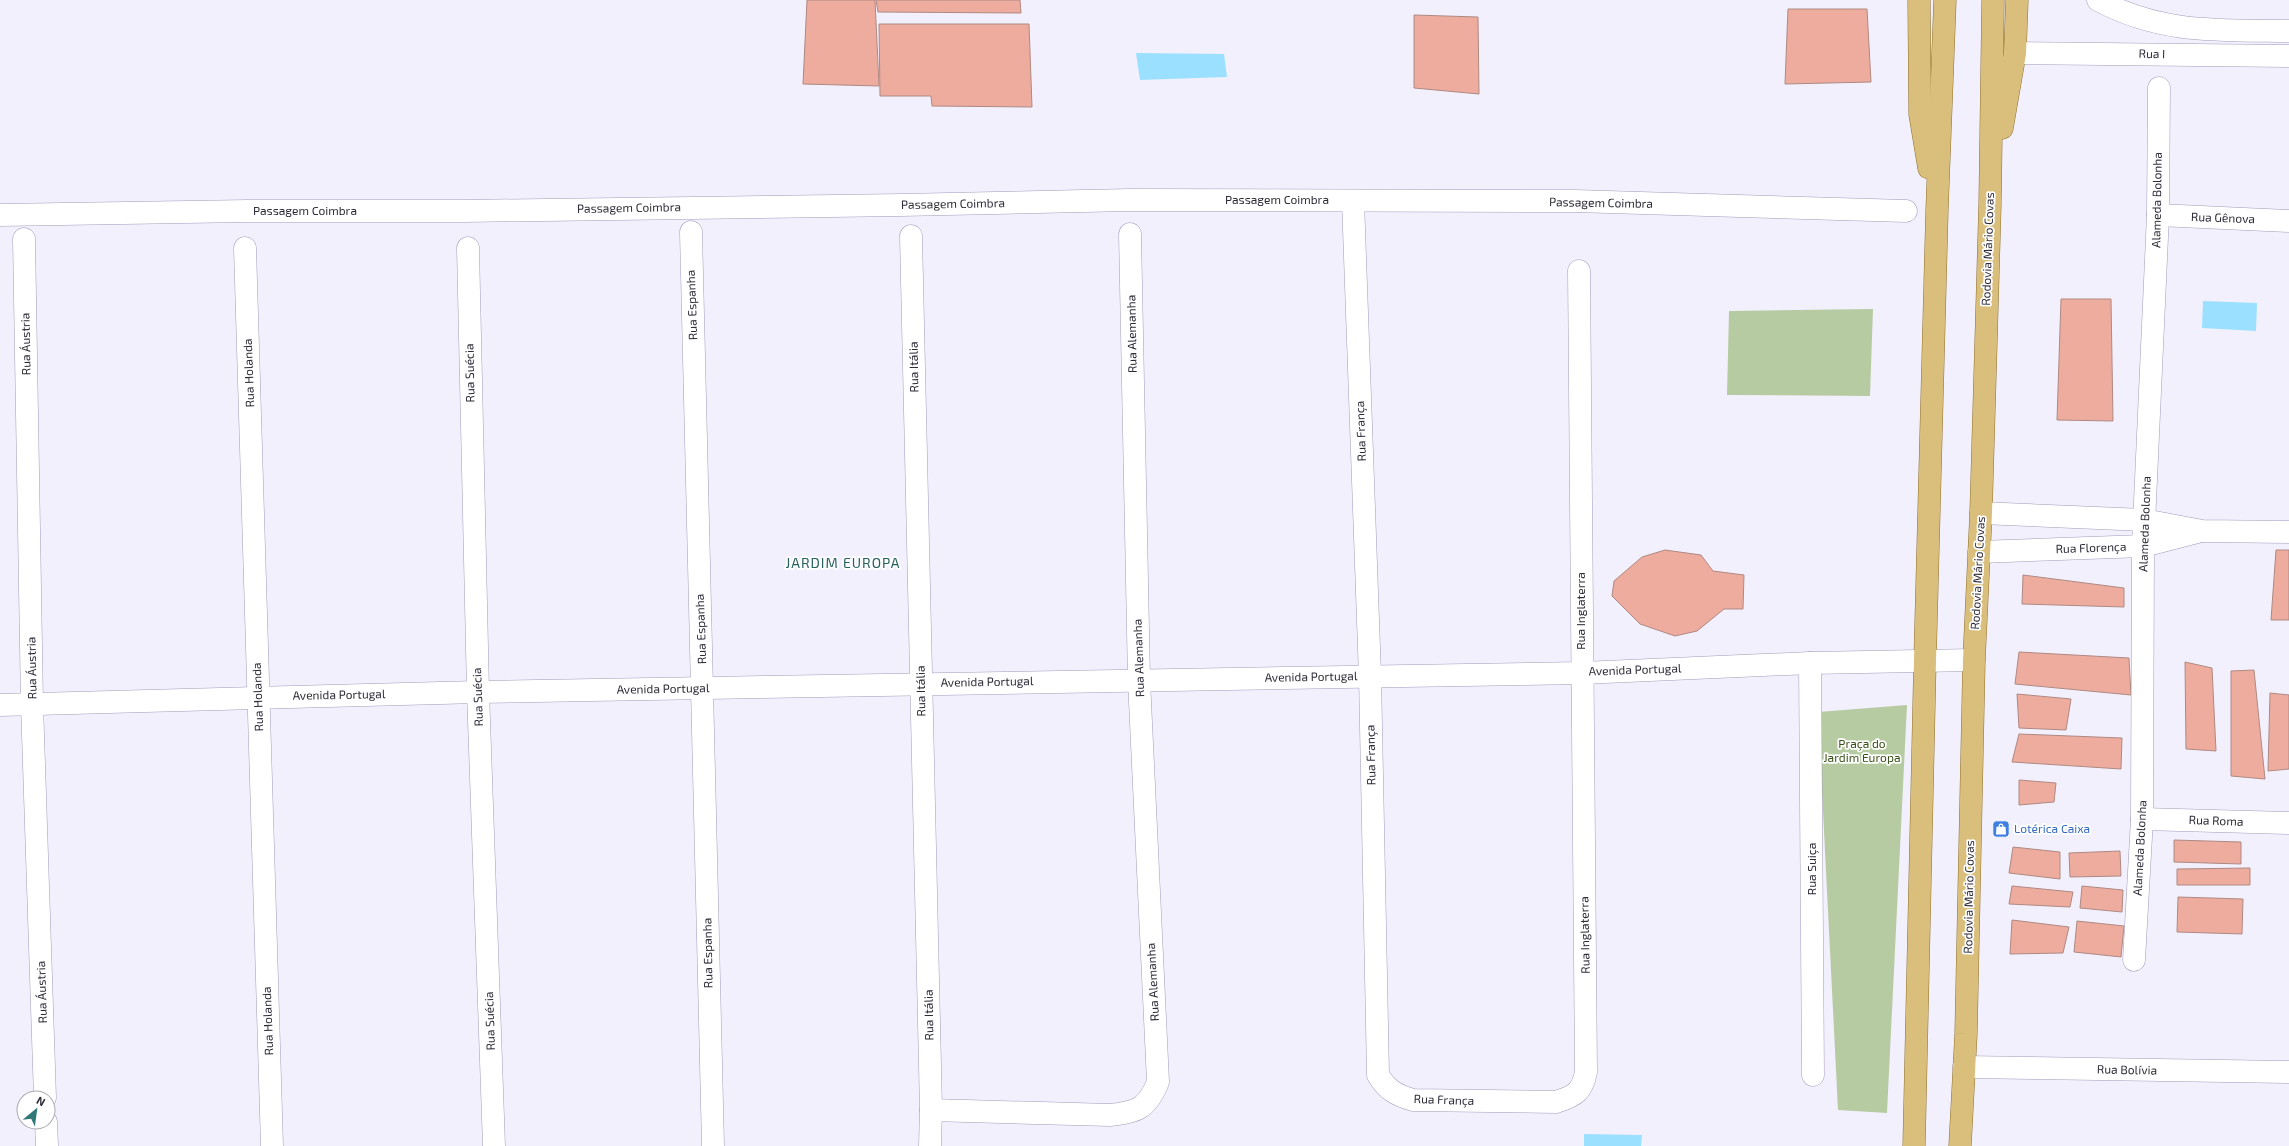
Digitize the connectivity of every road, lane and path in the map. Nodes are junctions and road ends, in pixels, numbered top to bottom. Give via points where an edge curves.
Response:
1 (1919, 0) edge
2 (1945, 0) edge
3 (1993, 0) edge
4 (2017, 0) edge
5 (2098, 0) edge
6 (2289, 31) edge
7 (2014, 53) junction
8 (2289, 56) edge
9 (2159, 88) dead end
10 (1354, 201) junction
11 (1990, 204) junction
12 (1906, 210) dead end
13 (1937, 210) junction
14 (0, 215) edge
15 (2158, 215) junction
16 (2289, 221) edge
17 (690, 232) dead end
18 (1130, 234) dead end
19 (911, 236) dead end
20 (24, 239) dead end
21 (245, 248) dead end
22 (468, 248) dead end
23 (1579, 271) dead end
24 (1981, 513) junction
25 (2144, 520) junction
26 (2202, 531) junction
27 (2289, 532) edge
28 (2143, 546) junction
29 (1979, 552) junction
30 (1925, 660) junction
31 (1974, 660) junction
32 (1810, 663) junction
33 (1582, 673) junction
34 (1370, 676) junction
35 (1139, 680) junction
36 (921, 684) junction
37 (703, 689) junction
38 (478, 692) junction
39 (258, 697) junction
40 (32, 704) junction
41 (0, 705) edge
42 (2142, 819) junction
43 (2289, 823) edge
44 (2134, 960) dead end
45 (1964, 1067) junction
46 (1586, 1072) joint
47 (2289, 1072) edge
48 (1813, 1075) dead end
49 (45, 1090) edge
50 (931, 1110) junction
51 (46, 1130) edge
52 (47, 1146) edge
53 (272, 1146) edge
54 (494, 1146) edge
55 (713, 1146) edge
56 (930, 1146) edge
57 (1914, 1146) edge
58 (1960, 1146) edge

1 - 13 main road via 1920,114
2 - 13 main road
3 - 11 main road, Rodovia Mário Covas
4 - 7 main road
5 - 6 street via 2135,18 2162,25 2194,29
7 - 8 street, Rua I
7 - 11 main road
9 - 15 street, Alameda Bolonha
10 - 12 street, Passagem Coimbra via 1575,201
10 - 14 street, Passagem Coimbra via 1129,200
10 - 34 street, Rua França
11 - 24 main road, Rodovia Mário Covas
13 - 30 main road
15 - 16 street, Rua Gênova
15 - 25 street, Alameda Bolonha
17 - 37 street, Rua Espanha
18 - 35 street, Rua Alemanha
19 - 36 street, Rua Itália
20 - 40 street, Rua Áustria
21 - 39 street, Rua Holanda
22 - 38 street, Rua Suécia
23 - 33 street, Rua Inglaterra
24 - 25 street, Rua Florença
24 - 29 main road, Rodovia Mário Covas
25 - 26 street, Rua Florença
25 - 28 street, Alameda Bolonha
26 - 27 street, Rua Florença
26 - 28 street, Rua Florença
28 - 29 street, Rua Florença
28 - 42 street, Alameda Bolonha
29 - 31 main road, Rodovia Mário Covas
30 - 31 street, Avenida Portugal
30 - 32 street, Avenida Portugal
30 - 57 main road
31 - 45 main road, Rodovia Mário Covas
32 - 33 street, Avenida Portugal
32 - 48 street, Rua Suiça
33 - 34 street, Avenida Portugal
33 - 46 street, Rua Inglaterra
34 - 35 street, Avenida Portugal
34 - 46 street, Rua França via 1378,1075 1386,1088 1399,1096 1413,1100 1556,1102 1574,1095 1583,1087
35 - 36 street, Avenida Portugal
35 - 50 street, Rua Alemanha via 1158,1082 1152,1096 1145,1105 1133,1113 1110,1115
36 - 37 street, Avenida Portugal
36 - 50 street, Rua Itália
37 - 38 street, Avenida Portugal
37 - 55 street, Rua Espanha
38 - 39 street, Avenida Portugal
38 - 54 street, Rua Suécia
39 - 40 street, Avenida Portugal
39 - 53 street, Rua Holanda
40 - 41 street, Avenida Portugal
40 - 49 street, Rua Áustria
42 - 43 street, Rua Roma
42 - 44 street, Alameda Bolonha
45 - 47 street, Rua Bolívia
45 - 58 main road, Rodovia Mário Covas
50 - 56 street, Rua Itália
51 - 52 street

